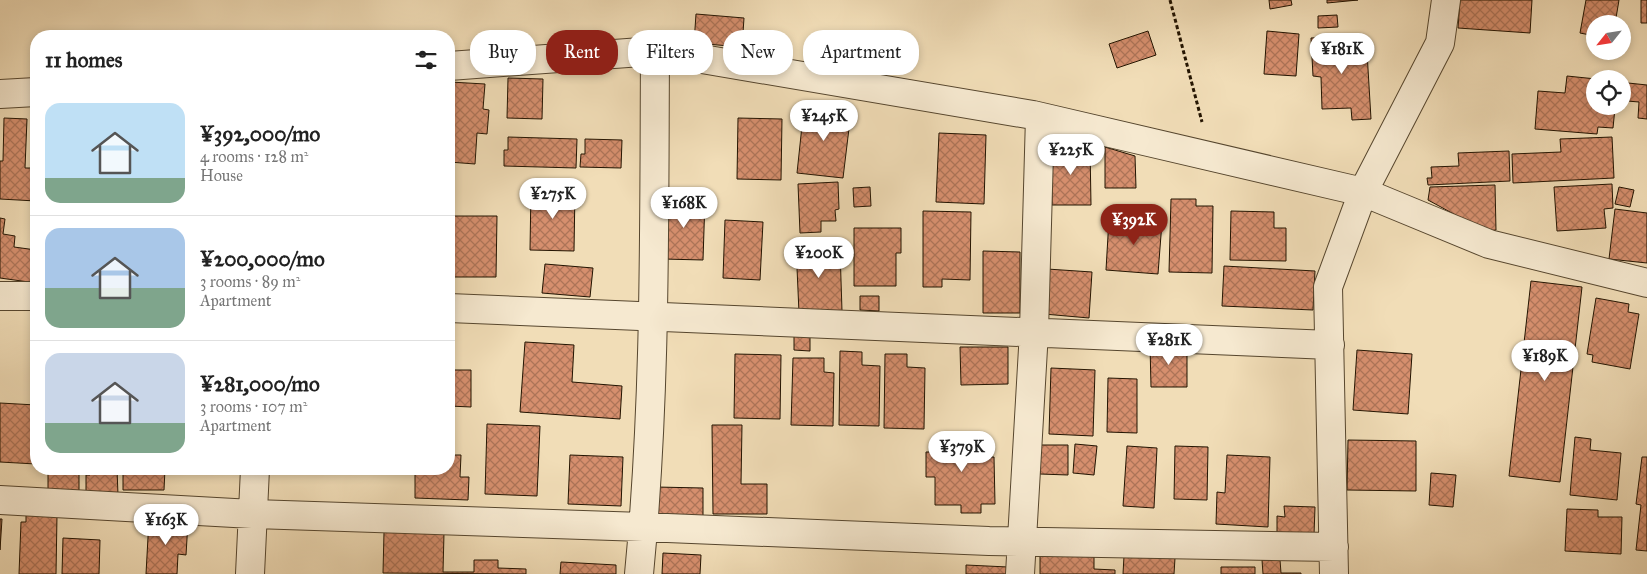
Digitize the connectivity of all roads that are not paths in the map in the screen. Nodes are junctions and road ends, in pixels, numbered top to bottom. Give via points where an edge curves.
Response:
1 (1446, 0) edge
2 (628, 53) edge
3 (713, 61) edge
4 (455, 66) edge
5 (655, 75) edge
6 (30, 92) edge
7 (0, 94) edge
8 (1040, 117) junction
9 (1364, 192) junction
10 (1647, 283) edge
11 (0, 296) edge
12 (30, 296) edge
13 (455, 308) edge
14 (653, 317) junction
15 (1034, 331) junction
16 (1330, 345) junction
17 (255, 475) edge
18 (0, 500) edge
19 (252, 514) junction
20 (643, 526) junction
21 (1022, 540) junction
22 (1334, 547) junction
23 (250, 574) edge
24 (639, 574) edge
25 (1020, 574) edge
26 (1334, 574) edge

1 - 9 street via 1440,43
2 - 4 street
3 - 8 street
5 - 14 street
6 - 7 street
8 - 9 street
8 - 15 street
9 - 10 street via 1489,244
9 - 16 street via 1328,287
11 - 12 street
13 - 14 street
14 - 15 street
14 - 20 street
15 - 16 street
15 - 21 street
16 - 22 street
17 - 19 street
18 - 19 street
19 - 20 street
19 - 23 street
20 - 21 street
20 - 24 street
21 - 22 street
21 - 25 street
22 - 26 street

